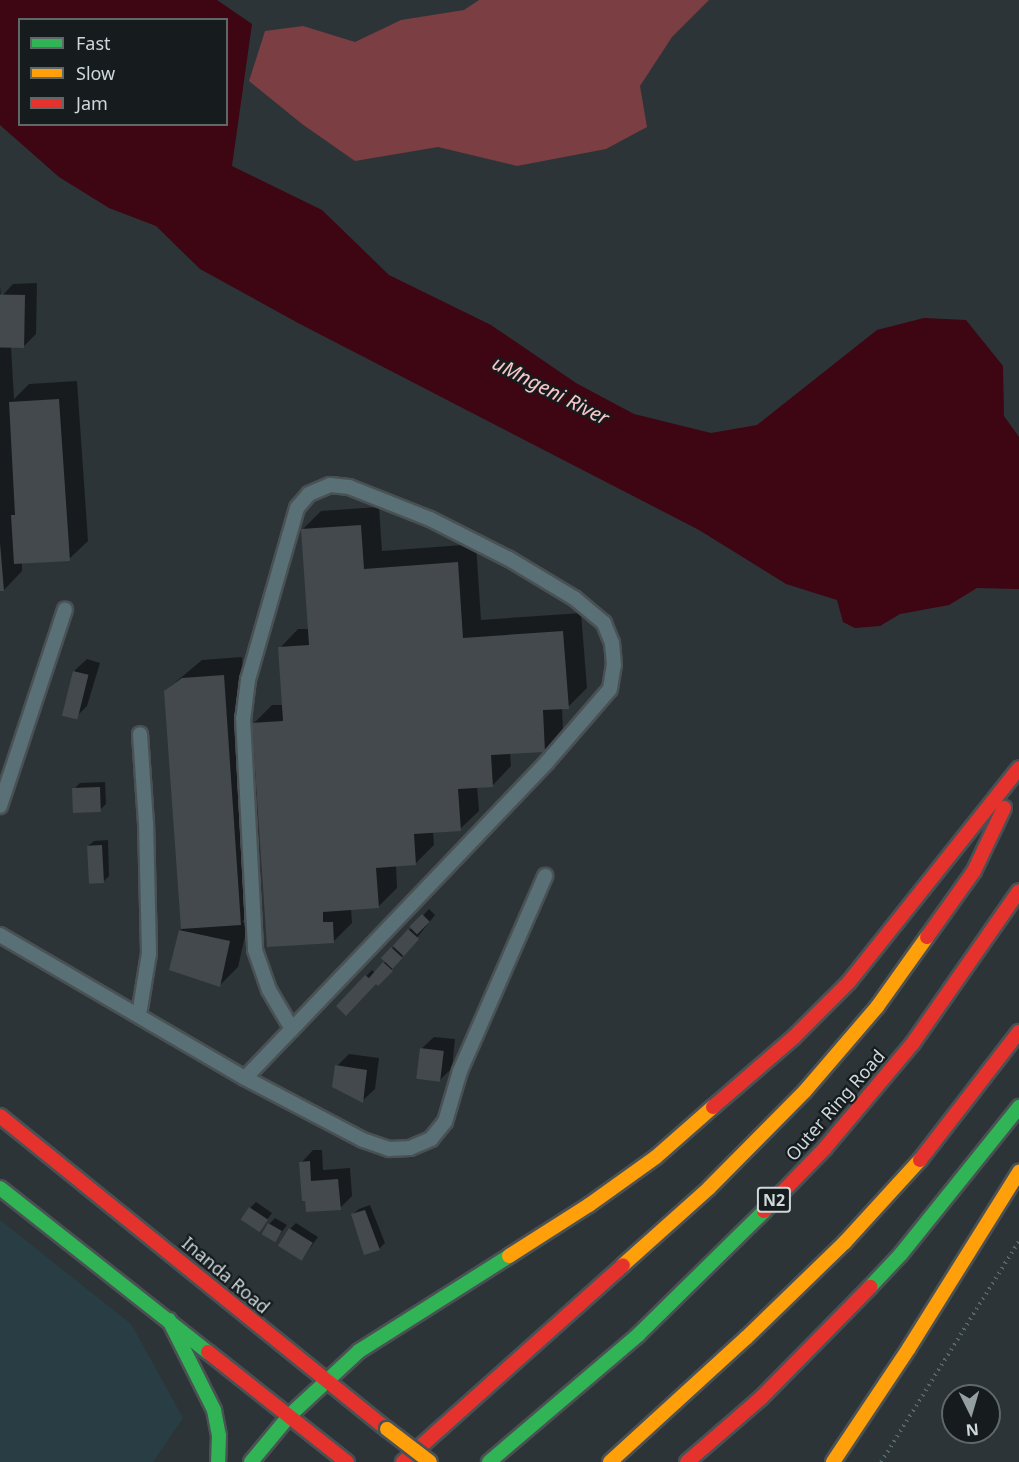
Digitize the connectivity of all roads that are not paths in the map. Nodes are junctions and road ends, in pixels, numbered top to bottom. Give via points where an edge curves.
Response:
1 (65, 609) dead end
2 (140, 734) dead end
3 (1019, 768) edge
4 (1019, 777) edge
5 (0, 806) edge
6 (545, 876) dead end
7 (1017, 894) edge
8 (0, 935) edge
9 (139, 1015) junction
10 (292, 1029) junction
11 (1019, 1032) edge
12 (245, 1078) junction
13 (1019, 1107) edge
14 (0, 1116) edge
15 (1019, 1172) edge
16 (0, 1188) edge
17 (169, 1320) junction
18 (909, 1348) junction
19 (327, 1378) junction
20 (290, 1415) junction
21 (856, 1452) dead end
22 (218, 1462) edge
23 (251, 1462) edge
24 (347, 1462) edge
25 (403, 1462) edge
26 (430, 1462) edge
27 (489, 1462) edge
28 (610, 1462) edge
29 (687, 1462) edge
30 (833, 1462) edge

1 - 5 lane
2 - 9 lane via 149,932
3 - 19 main road via 849,981 794,1037 656,1157 579,1212 359,1351
4 - 25 main road via 974,871 877,1007 805,1091 709,1188
6 - 12 lane via 460,1071 446,1122 431,1139 410,1148 389,1149 363,1140
7 - 27 main road, Outer Ring Road / N2 via 912,1043 825,1148 638,1335
8 - 9 lane
9 - 12 lane
10 - 10 lane via 269,990 255,951 243,718 249,680 297,507 309,494 330,485 350,487 430,519 573,598 604,623 612,643 614,664 610,689 547,762
10 - 12 lane
11 - 28 main road via 927,1152 845,1242
13 - 29 main road via 901,1254 761,1398
14 - 19 main road, Inanda Road
15 - 18 main road
16 - 17 main road
17 - 20 main road
17 - 22 main road via 214,1410
18 - 21 main road
18 - 30 main road
19 - 20 main road
19 - 26 main road, Inanda Road, bridge
20 - 23 main road
20 - 24 main road

